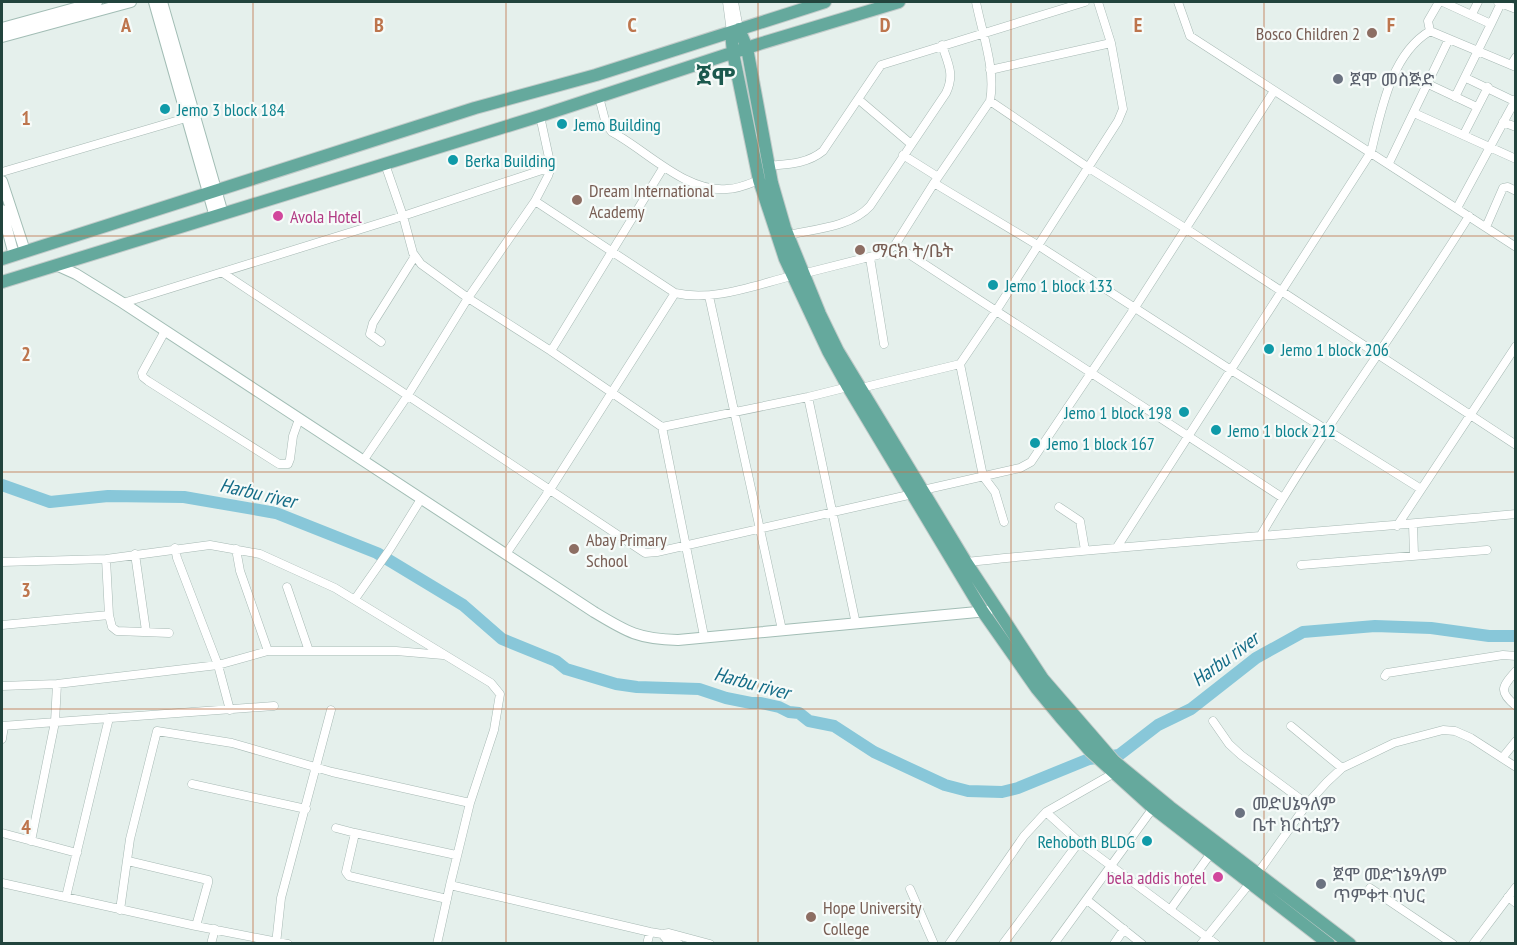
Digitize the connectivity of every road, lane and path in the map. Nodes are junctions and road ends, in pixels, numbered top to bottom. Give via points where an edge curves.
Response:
1 (97, 2) edge
2 (132, 2) edge
3 (154, 2) edge
4 (162, 2) edge
5 (727, 2) edge
6 (734, 2) edge
7 (825, 2) edge
8 (899, 2) edge
9 (976, 2) edge
10 (1085, 2) edge
11 (1098, 2) edge
12 (1178, 2) edge
13 (1441, 2) edge
14 (1479, 2) edge
15 (1500, 2) edge
16 (1515, 9) edge
17 (79, 11) junction
18 (1472, 14) junction
19 (1491, 24) junction
20 (2, 28) edge
21 (735, 31) junction
22 (1430, 31) junction
23 (982, 32) junction
24 (2, 37) edge
25 (1449, 39) junction
26 (771, 40) junction
27 (1111, 43) junction
28 (942, 45) junction
29 (747, 48) junction
30 (1479, 50) junction
31 (733, 53) junction
32 (1515, 57) edge
33 (711, 60) junction
34 (1513, 66) edge
35 (736, 68) junction
36 (990, 69) junction
37 (751, 70) junction
38 (1466, 78) junction
39 (1428, 84) junction
40 (1488, 87) junction
41 (1274, 91) junction
42 (599, 97) junction
43 (1455, 98) junction
44 (858, 99) junction
45 (1515, 100) edge
46 (990, 101) junction
47 (1477, 107) junction
48 (1414, 113) junction
49 (540, 116) junction
50 (186, 117) junction
51 (1503, 122) junction
52 (1515, 127) edge
53 (1464, 134) junction
54 (911, 144) junction
55 (1490, 147) junction
56 (1371, 152) junction
57 (903, 155) junction
58 (1515, 159) edge
59 (1389, 163) junction
60 (385, 164) junction
61 (768, 166) junction
62 (551, 167) junction
63 (663, 168) junction
64 (1089, 168) junction
65 (2, 172) edge
66 (759, 180) junction
67 (936, 180) junction
68 (2, 181) edge
69 (1515, 191) edge
70 (212, 193) junction
71 (535, 201) junction
72 (1457, 208) junction
73 (2, 210) edge
74 (219, 215) junction
75 (403, 216) junction
76 (1469, 216) junction
77 (1486, 227) junction
78 (1185, 228) junction
79 (788, 235) junction
80 (895, 245) junction
81 (1039, 246) junction
82 (1515, 247) edge
83 (611, 251) junction
84 (20, 253) junction
85 (415, 256) junction
86 (870, 258) junction
87 (2, 259) edge
88 (72, 260) junction
89 (56, 265) junction
90 (223, 273) junction
91 (76, 274) junction
92 (797, 275) junction
93 (2, 282) edge
94 (675, 293) junction
95 (1282, 293) junction
96 (709, 296) junction
97 (468, 298) junction
98 (123, 303) junction
99 (1134, 309) junction
100 (996, 311) junction
101 (165, 331) junction
102 (381, 342) dead end
103 (884, 344) dead end
104 (1515, 346) edge
105 (551, 351) junction
106 (1378, 355) junction
107 (960, 364) junction
108 (1231, 370) junction
109 (1091, 374) junction
110 (848, 387) junction
111 (861, 388) junction
112 (610, 392) junction
113 (408, 395) junction
114 (808, 397) junction
115 (735, 411) junction
116 (1471, 415) junction
117 (872, 416) junction
118 (299, 419) junction
119 (662, 427) junction
120 (1327, 430) junction
121 (1188, 435) junction
122 (1515, 445) edge
123 (363, 461) junction
124 (983, 476) junction
125 (551, 488) junction
126 (1421, 489) junction
127 (918, 492) junction
128 (1283, 498) junction
129 (421, 499) junction
130 (1059, 507) dead end
131 (833, 512) junction
132 (1515, 514) edge
133 (1004, 522) dead end
134 (1413, 524) junction
135 (1397, 526) junction
136 (759, 528) junction
137 (1262, 535) junction
138 (686, 545) junction
139 (1117, 547) junction
140 (175, 548) junction
141 (236, 549) junction
142 (1085, 550) junction
143 (1486, 550) dead end
144 (135, 554) junction
145 (506, 554) junction
146 (1413, 555) junction
147 (106, 559) junction
148 (2, 562) edge
149 (966, 562) junction
150 (1301, 565) dead end
151 (287, 587) dead end
152 (355, 599) junction
153 (997, 608) junction
154 (983, 612) junction
155 (110, 615) junction
156 (856, 624) junction
157 (2, 625) edge
158 (783, 630) junction
159 (146, 631) junction
160 (169, 633) dead end
161 (704, 636) junction
162 (268, 651) junction
163 (309, 651) junction
164 (448, 656) junction
165 (1515, 656) edge
166 (218, 664) junction
167 (1515, 671) edge
168 (1385, 676) dead end
169 (57, 684) junction
170 (2, 686) edge
171 (274, 705) dead end
172 (1515, 706) edge
173 (230, 710) junction
174 (331, 710) dead end
175 (156, 716) junction
176 (108, 718) junction
177 (1213, 721) dead end
178 (55, 722) junction
179 (3, 726) edge
180 (1291, 726) dead end
181 (157, 731) junction
182 (2, 739) edge
183 (1515, 741) edge
184 (1098, 753) junction
185 (1503, 757) junction
186 (1116, 767) junction
187 (1515, 767) edge
188 (316, 768) junction
189 (1342, 768) junction
190 (192, 784) dead end
191 (470, 803) junction
192 (1308, 804) junction
193 (1153, 808) junction
194 (306, 809) junction
195 (1046, 812) junction
196 (336, 828) dead end
197 (2, 833) edge
198 (355, 833) junction
199 (31, 841) junction
200 (1079, 842) junction
201 (77, 853) junction
202 (1211, 853) junction
203 (456, 855) junction
204 (128, 861) junction
205 (1112, 867) junction
206 (1258, 873) junction
207 (2, 883) edge
208 (1249, 883) junction
209 (450, 885) junction
210 (1515, 887) edge
211 (1370, 888) dead end
212 (910, 890) dead end
213 (66, 897) junction
214 (1508, 897) junction
215 (447, 899) junction
216 (1087, 900) junction
217 (1515, 903) edge
218 (120, 910) junction
219 (1170, 910) junction
220 (196, 927) junction
221 (215, 929) junction
222 (1124, 929) junction
223 (650, 932) junction
224 (663, 934) junction
225 (245, 939) edge
226 (1204, 940) edge
227 (276, 942) edge
228 (212, 944) edge
229 (288, 944) edge
230 (437, 944) edge
231 (647, 944) edge
232 (679, 944) edge
233 (710, 944) edge
234 (934, 944) edge
235 (949, 944) edge
236 (1003, 944) edge
237 (1054, 944) edge
238 (1114, 944) edge
239 (1142, 944) edge
240 (1216, 944) edge
241 (1329, 944) edge
242 (1350, 944) edge
243 (1453, 944) edge
244 (1473, 944) edge

1 - 17 street
2 - 17 street
3 - 50 street
4 - 70 street
5 - 21 street
6 - 21 street
7 - 21 main road
8 - 26 main road
9 - 23 street
10 - 23 street
11 - 27 street
12 - 41 street via 1190,36
13 - 18 street
13 - 22 street via 1428,21
14 - 18 street
15 - 16 street
15 - 19 street
17 - 20 street
17 - 24 street
18 - 19 street
19 - 30 street
21 - 29 main road
21 - 31 main road
21 - 70 main road via 475,108
22 - 25 street
22 - 56 street via 1408,48 1388,89
23 - 28 street
23 - 36 street
25 - 30 street
25 - 39 street
26 - 29 main road
26 - 37 main road via 754,57
27 - 36 street
27 - 64 street via 1124,109
28 - 44 street via 881,65
28 - 54 street via 951,83
29 - 31 main road
29 - 37 main road
30 - 34 street
30 - 38 street
31 - 33 main road
31 - 35 main road
32 - 34 street
33 - 35 main road
33 - 42 main road
35 - 66 main road
36 - 46 street
37 - 61 main road
38 - 40 street
38 - 43 street
39 - 43 street
39 - 48 street
40 - 45 street
40 - 47 street
41 - 56 street
41 - 78 street
42 - 49 main road
42 - 63 street via 612,132
43 - 47 street
44 - 54 street
44 - 61 street via 815,157
45 - 51 street
46 - 64 street
46 - 67 street
47 - 53 street
48 - 53 street
48 - 59 street
49 - 60 main road
49 - 62 street
50 - 65 street
50 - 70 street
51 - 52 street
51 - 55 street
53 - 55 street
54 - 57 street
55 - 58 street
55 - 72 street
56 - 59 street
56 - 95 street
57 - 67 street
57 - 79 street via 863,213 831,226
59 - 72 street
60 - 74 main road
60 - 75 street
61 - 79 main road
62 - 71 street
62 - 75 street
63 - 66 street via 683,179 721,190
63 - 83 street
64 - 78 street
64 - 81 street
66 - 92 main road
67 - 80 street
67 - 81 street
68 - 84 street
69 - 77 street via 1503,188
70 - 74 street
70 - 84 main road
71 - 83 street
71 - 97 street
72 - 76 street
73 - 84 street
74 - 88 main road
75 - 85 street
75 - 90 street
76 - 77 street
76 - 106 street
77 - 82 street
78 - 95 street
78 - 99 street
79 - 92 main road
80 - 86 street
80 - 100 street
81 - 99 street
81 - 100 street
83 - 94 street
83 - 105 street
84 - 87 main road
85 - 97 street
85 - 102 street via 373,323 370,334
86 - 92 street
86 - 103 street
88 - 89 main road
88 - 91 street
89 - 91 street
89 - 93 main road
90 - 98 street
90 - 113 street
91 - 98 street
92 - 96 street
92 - 110 main road via 828,351
92 - 111 main road
94 - 96 street
94 - 112 street
95 - 106 street
95 - 108 street
96 - 115 street
97 - 105 street
97 - 113 street
98 - 101 street
99 - 108 street
99 - 109 street
100 - 107 street
100 - 109 street
101 - 118 street
101 - 118 street via 142,373 148,381 279,464 288,464
104 - 116 street
105 - 112 street
106 - 116 street
106 - 120 street
107 - 111 street
107 - 124 street
108 - 120 street
108 - 121 street
109 - 121 street
109 - 124 street via 1031,462
110 - 114 street
110 - 117 main road
111 - 117 main road
112 - 119 street
112 - 125 street
113 - 123 street
113 - 125 street
114 - 115 street
114 - 131 street
115 - 119 street
115 - 136 street
116 - 122 street
116 - 126 street
117 - 127 main road
118 - 123 street
119 - 138 street
120 - 126 street
120 - 128 street
121 - 128 street
121 - 139 street
123 - 129 street
124 - 127 street
124 - 133 street via 996,492
125 - 138 street via 645,553
125 - 145 street
126 - 135 street
127 - 131 street
127 - 149 main road
127 - 154 main road
128 - 137 street
129 - 145 street
129 - 152 street
130 - 142 street via 1080,521
131 - 136 street
131 - 156 street
132 - 134 street
134 - 135 street
134 - 146 street
135 - 137 street
136 - 138 street
136 - 158 street
137 - 139 street
138 - 161 street
139 - 142 street
140 - 141 street via 210,545
140 - 144 street
140 - 166 street
141 - 152 street via 260,554
141 - 162 street
142 - 149 street
143 - 146 street
144 - 147 street
144 - 159 street
145 - 161 street via 630,633 663,639
146 - 150 street
147 - 148 street
147 - 155 street
149 - 153 main road
151 - 163 street
152 - 164 street
153 - 154 street
153 - 184 main road
154 - 156 street
154 - 184 main road via 1036,690
155 - 157 street
155 - 159 street via 117,631
156 - 158 street
158 - 161 street
159 - 160 street
162 - 163 street
162 - 166 street
163 - 164 street via 396,651
164 - 191 street via 491,683 500,694 494,730
165 - 168 street
166 - 169 street
166 - 173 street
167 - 172 street via 1503,689
169 - 170 street
169 - 178 street
171 - 173 street
173 - 175 street
174 - 188 street
175 - 176 street
175 - 181 street
176 - 178 street
176 - 201 street
177 - 192 street via 1241,755
178 - 179 street
178 - 199 street
179 - 182 street
180 - 189 street
181 - 188 street via 232,743
181 - 204 street
183 - 185 street
184 - 186 main road
185 - 187 street
185 - 189 street via 1471,738 1443,730 1394,743
186 - 193 main road
186 - 195 street
186 - 206 main road
188 - 191 street
188 - 194 street
189 - 192 street
190 - 194 street
191 - 203 street
192 - 206 street
193 - 202 main road
193 - 205 street
194 - 227 street via 281,898
195 - 200 street
195 - 235 street via 1024,836
196 - 198 street
197 - 199 street
198 - 203 street
198 - 215 street via 346,866 349,876
199 - 201 street
200 - 205 street
200 - 236 street
201 - 213 street
202 - 208 main road
202 - 219 street
203 - 209 street
204 - 218 street
204 - 220 street via 208,880
205 - 216 street
205 - 219 street
206 - 208 street
206 - 242 main road
207 - 213 street
208 - 226 street
208 - 241 main road
209 - 215 street
209 - 223 street
210 - 214 street
211 - 243 street
212 - 234 street
213 - 218 street
214 - 217 street
214 - 244 street
215 - 230 street
216 - 222 street
216 - 237 street
218 - 220 street
219 - 226 street
220 - 221 street
221 - 225 street
221 - 228 street
222 - 238 street
222 - 239 street
223 - 224 street
223 - 231 street
224 - 232 street
224 - 233 street
225 - 227 street
226 - 240 street
227 - 229 street

